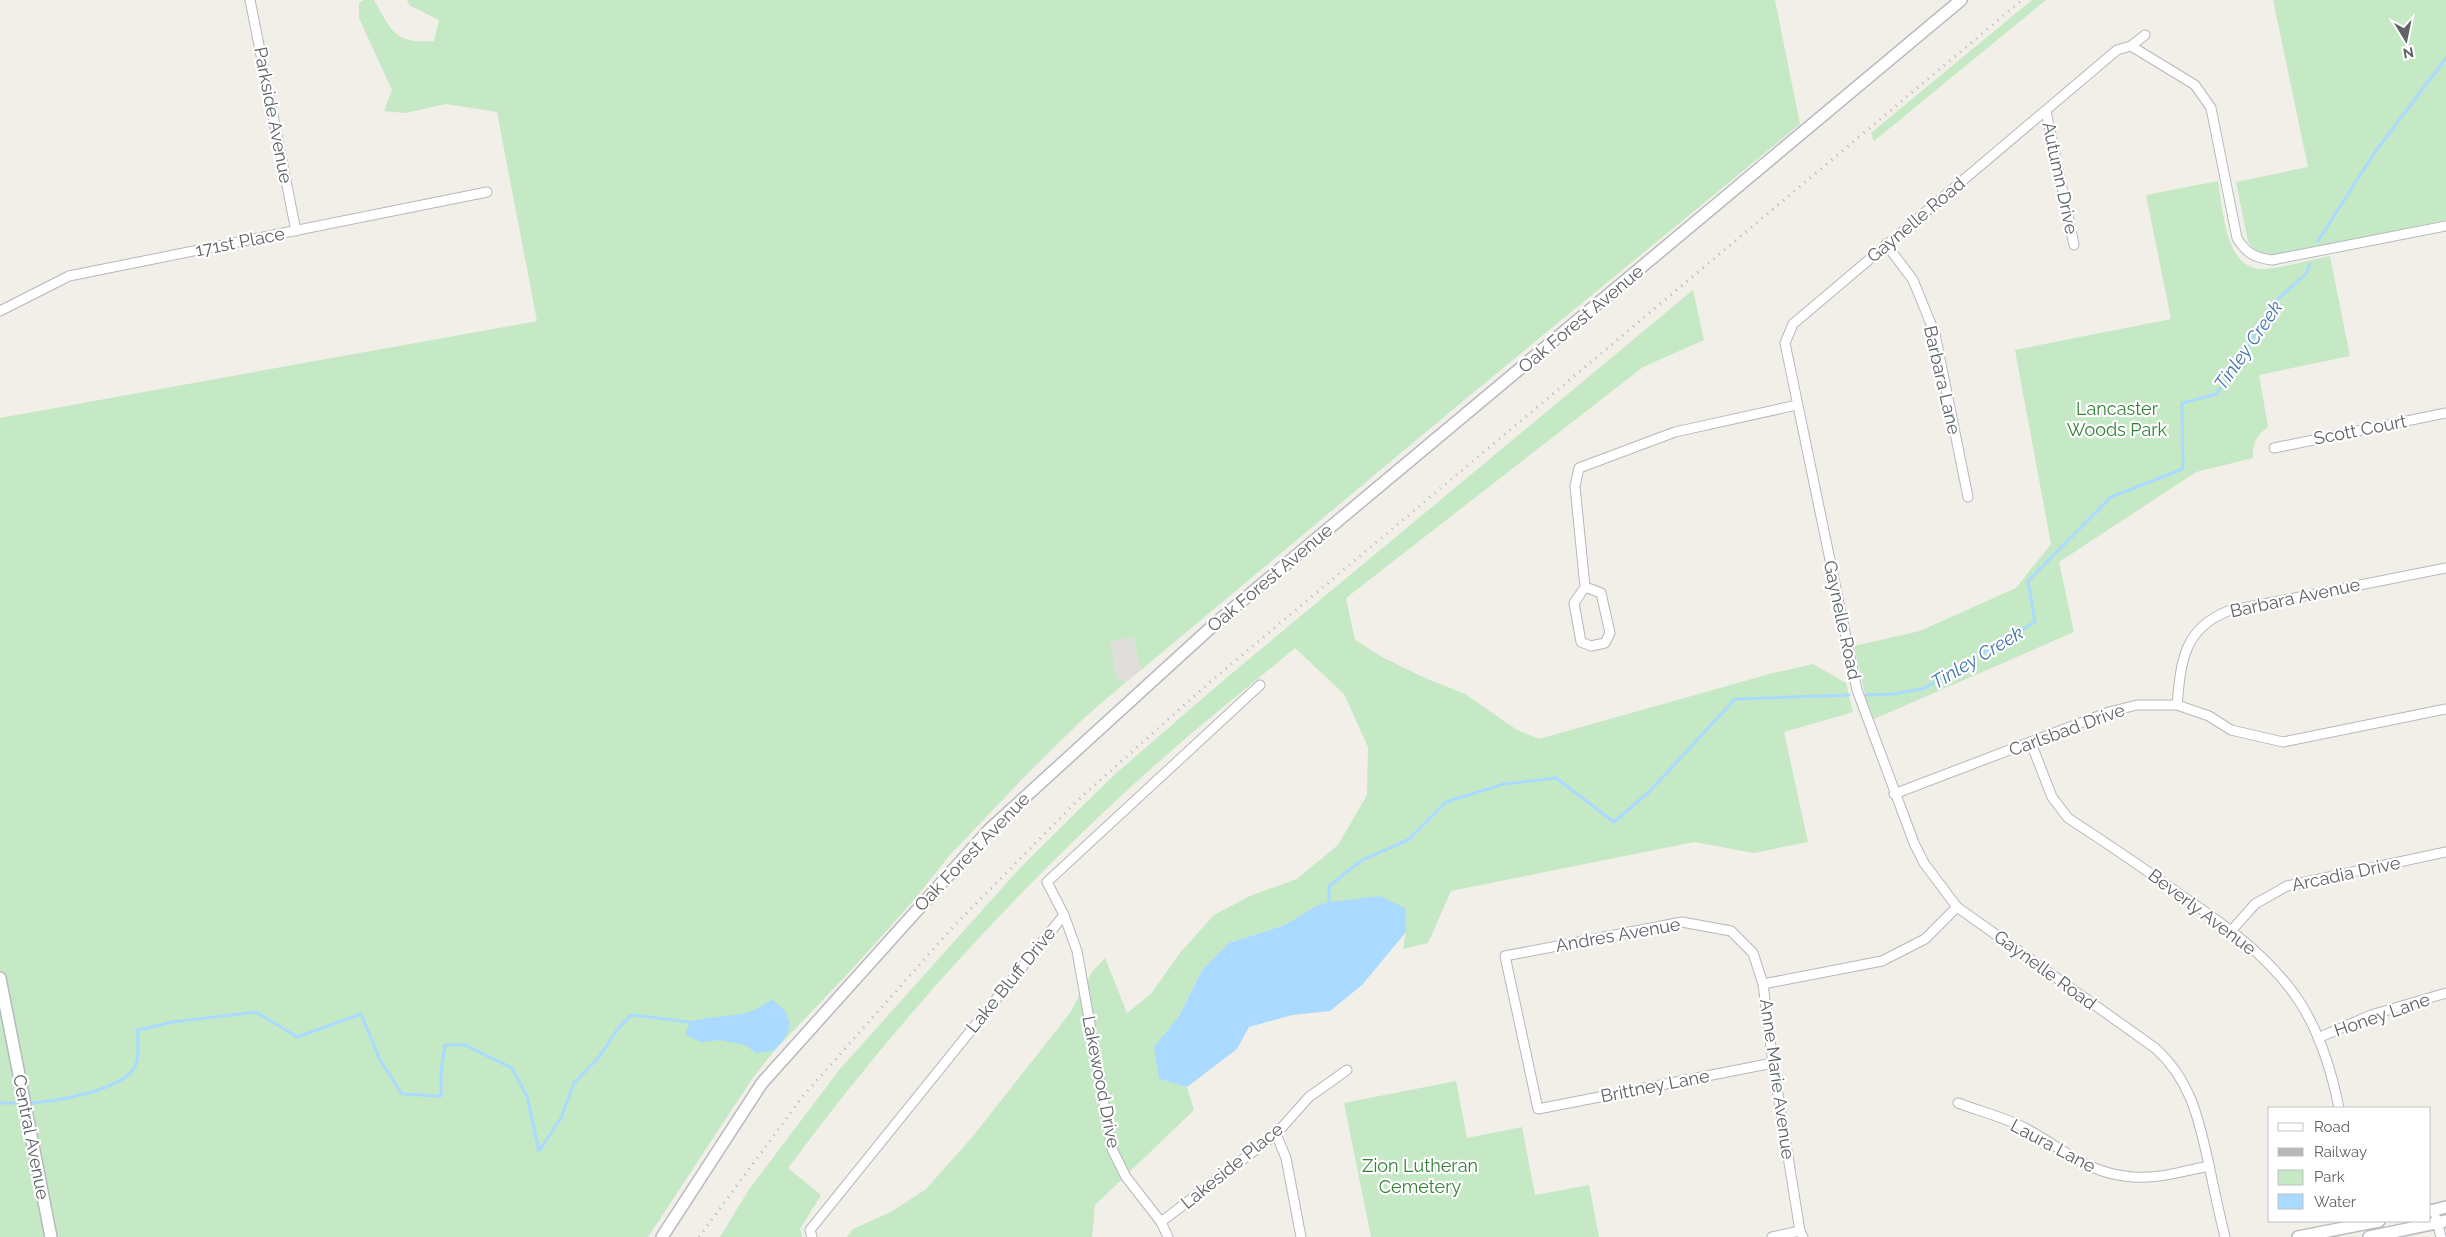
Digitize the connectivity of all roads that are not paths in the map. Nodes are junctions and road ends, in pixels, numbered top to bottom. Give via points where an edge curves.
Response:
1 (250, 0) edge
2 (1961, 0) edge
3 (2145, 35) dead end
4 (2131, 46) junction
5 (2046, 110) junction
6 (487, 192) dead end
7 (2446, 226) edge
8 (296, 231) junction
9 (1886, 244) junction
10 (2074, 245) dead end
11 (0, 311) edge
12 (1797, 406) junction
13 (2446, 413) edge
14 (2274, 448) dead end
15 (1968, 497) dead end
16 (2446, 568) edge
17 (1585, 587) junction
18 (1260, 685) dead end
19 (2177, 705) junction
20 (2446, 709) edge
21 (2031, 743) junction
22 (1894, 794) junction
23 (2446, 852) edge
24 (1957, 907) junction
25 (1064, 915) junction
26 (2232, 930) junction
27 (1731, 931) joint
28 (0, 978) edge
29 (1763, 984) junction
30 (2446, 993) edge
31 (2318, 1038) junction
32 (1773, 1062) junction
33 (1347, 1070) dead end
34 (1958, 1103) dead end
35 (2339, 1107) edge
36 (1538, 1109) joint
37 (1276, 1134) junction
38 (2209, 1166) junction
39 (2446, 1208) edge
40 (2432, 1210) edge
41 (1161, 1222) junction
42 (2363, 1222) edge
43 (2442, 1222) edge
44 (811, 1233) edge
45 (1802, 1234) edge
46 (51, 1237) edge
47 (662, 1237) edge
48 (1168, 1237) edge
49 (1301, 1237) edge
50 (1772, 1237) edge
51 (2225, 1237) edge
52 (2298, 1237) edge
53 (2365, 1237) edge
54 (2369, 1237) edge
55 (2440, 1237) edge

1 - 8 street, Parkside Avenue
2 - 47 street, Oak Forest Avenue via 1218,621 990,829 762,1083
3 - 4 street, Gaynelle Road
4 - 5 street, Gaynelle Road via 2117,50
4 - 7 street via 2195,86 2211,108 2237,238 2244,250 2256,258 2272,260
5 - 9 street, Gaynelle Road
5 - 10 street, Autumn Drive
6 - 8 street, 171st Place
8 - 11 street, 171st Place via 69,276
9 - 12 street, Gaynelle Road via 1793,324 1785,343
9 - 15 street, Barbara Lane via 1913,280 1935,334
12 - 17 street via 1675,432 1579,468 1575,486
12 - 22 street, Gaynelle Road via 1857,690
13 - 14 street, Scott Court
16 - 19 street, Barbara Avenue via 2228,610 2217,615 2198,630 2184,652
17 - 17 street via 1574,603 1582,642 1591,646 1605,643 1610,633 1601,593
18 - 25 street, Lake Bluff Drive via 1047,882
19 - 20 street, Carlsbad Drive via 2209,716 2231,730 2283,742
19 - 21 street, Carlsbad Drive via 2122,708
21 - 22 street, Carlsbad Drive
21 - 26 street, Beverly Avenue via 2052,797 2068,818
22 - 24 street, Gaynelle Road via 1924,863
23 - 26 street, Arcadia Drive via 2287,886 2255,904
24 - 29 street via 1925,939 1882,961
24 - 38 street, Gaynelle Road via 2164,1056 2195,1104
25 - 41 street, Lakewood Drive via 1077,951 1112,1149 1126,1177
25 - 44 street, Lake Bluff Drive
26 - 31 street, Beverly Avenue via 2263,958 2295,996
27 - 29 street, Anne Marie Avenue via 1753,953
27 - 36 street, Andres Avenue via 1682,922 1505,956
28 - 46 street, Central Avenue
29 - 32 street, Anne Marie Avenue
30 - 31 street, Honey Lane via 2378,1012
31 - 35 street, Beverly Avenue
32 - 36 street, Brittney Lane
32 - 45 street, Anne Marie Avenue
33 - 37 street, Lakeside Place via 1309,1096
34 - 38 street, Laura Lane via 2023,1127 2072,1158 2100,1171 2147,1178
37 - 41 street, Lakeside Place
37 - 49 street via 1286,1158
38 - 51 street, Gaynelle Road
39 - 40 street
40 - 43 street
41 - 48 street, Lakewood Drive
42 - 52 street
42 - 53 street
43 - 54 street
43 - 55 street
45 - 50 street

